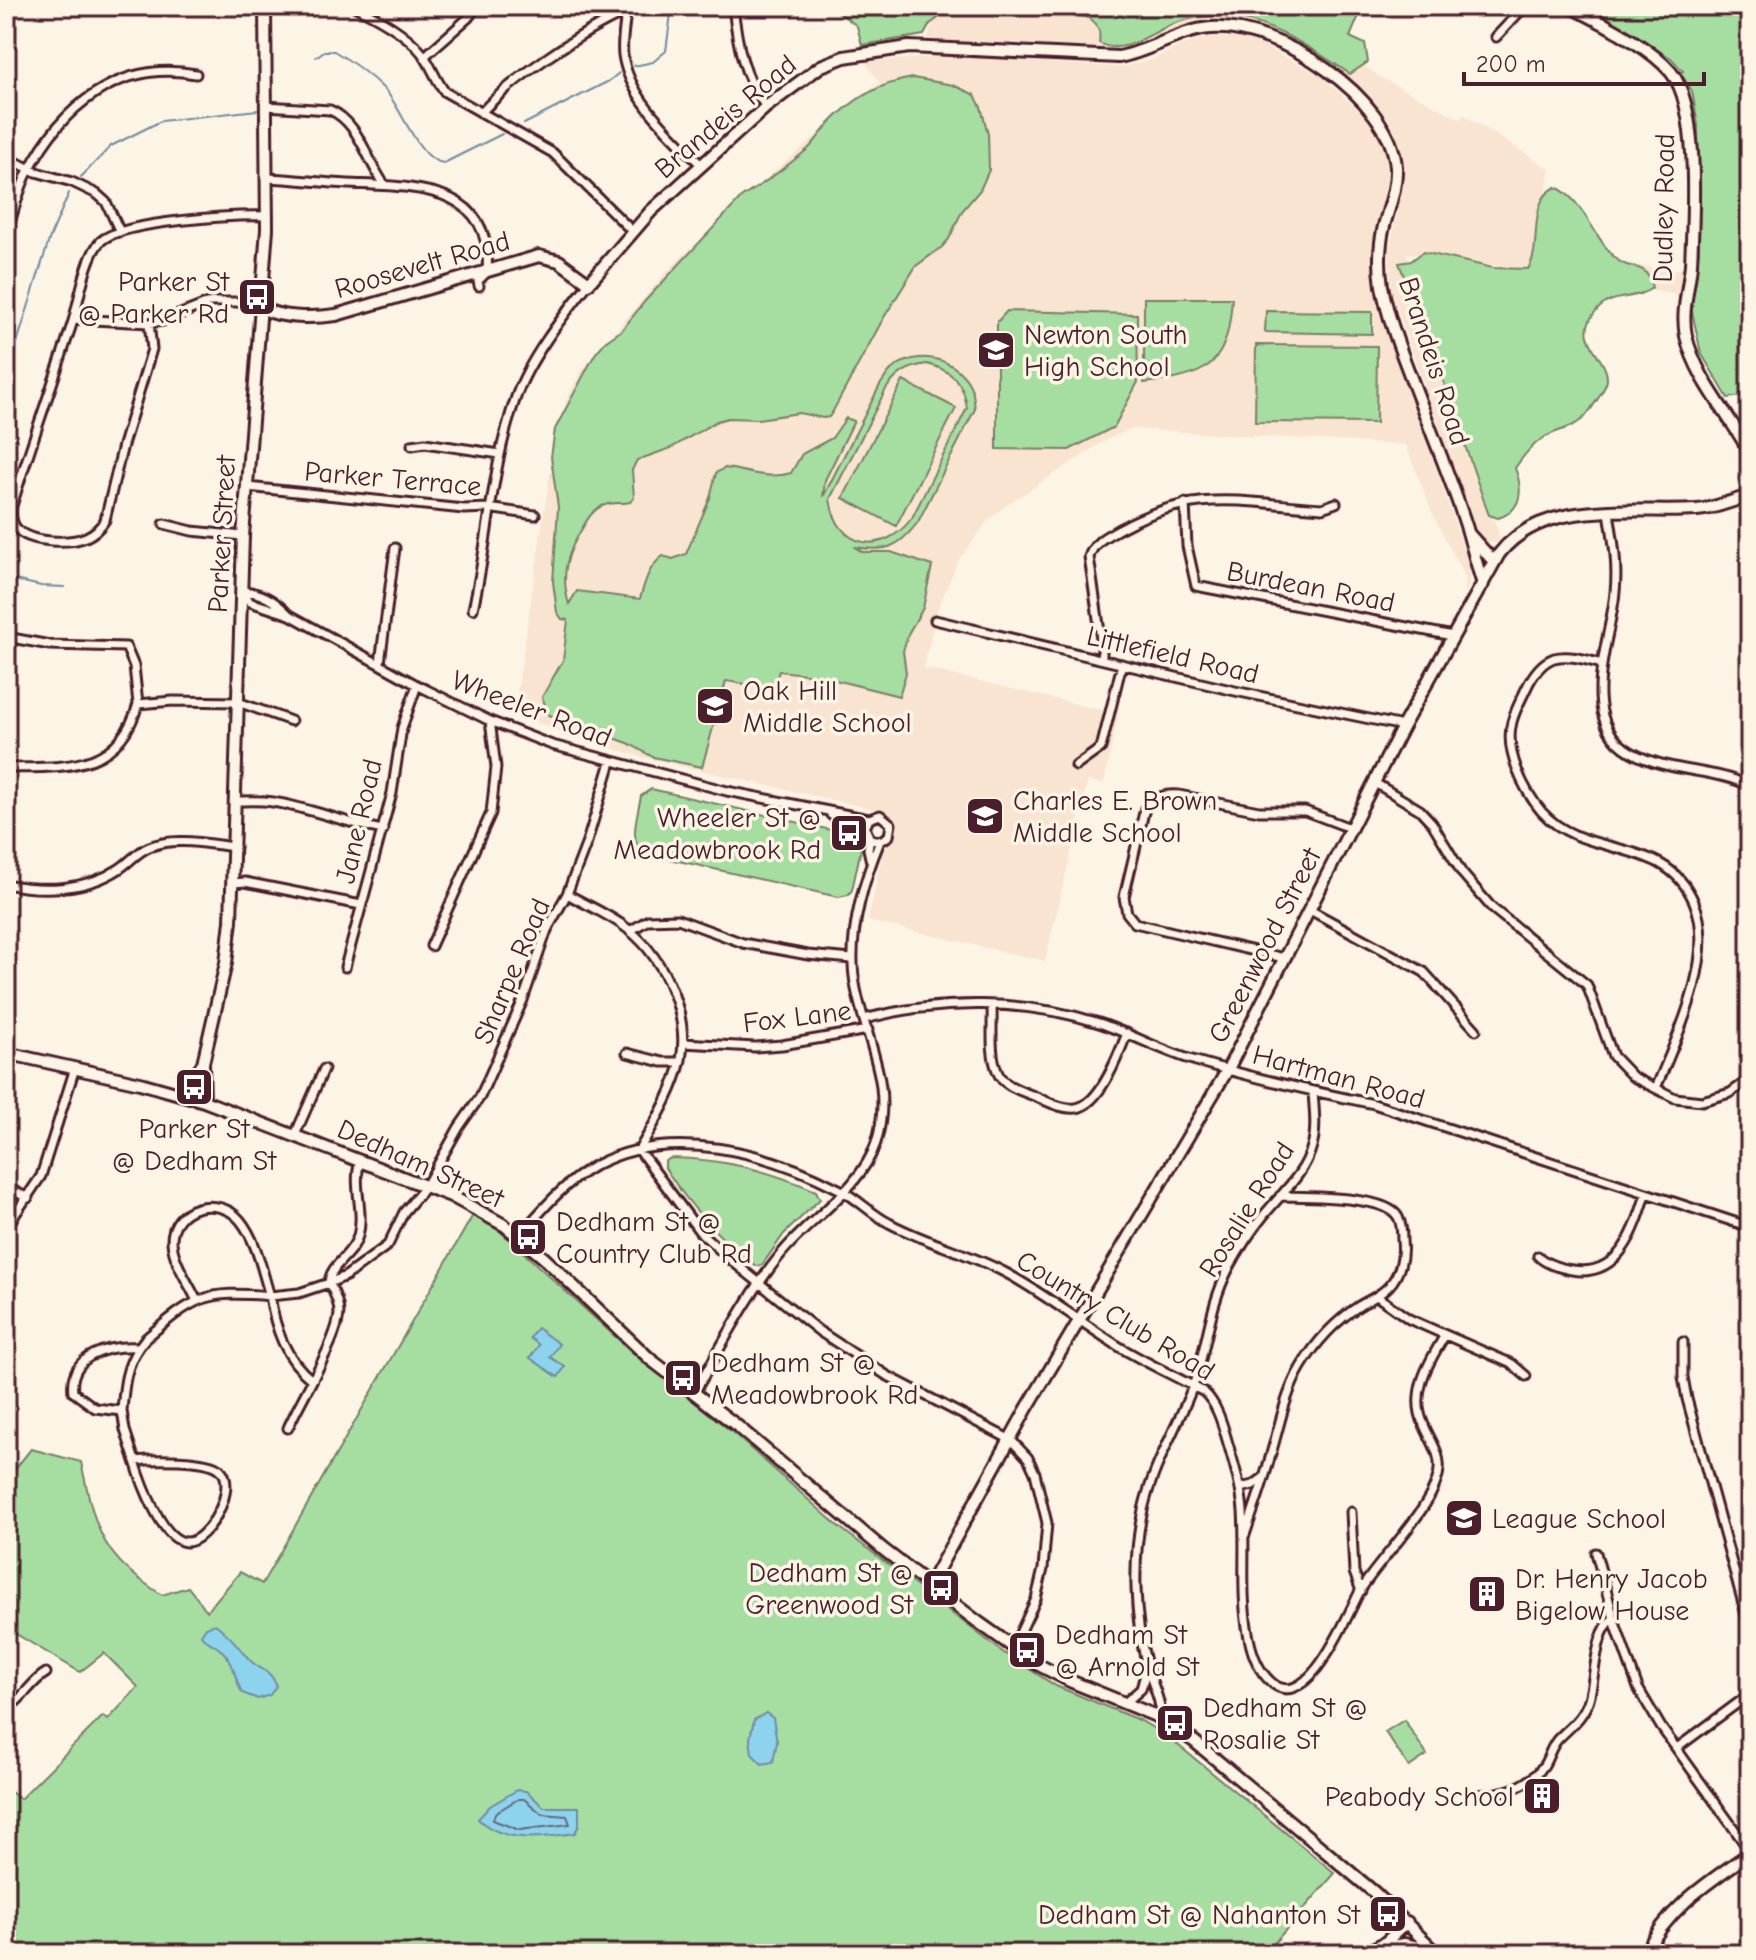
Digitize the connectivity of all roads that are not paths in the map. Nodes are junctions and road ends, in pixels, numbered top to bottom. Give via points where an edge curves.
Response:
1 (265, 6) edge
2 (354, 6) edge
3 (477, 6) edge
4 (733, 6) edge
5 (1525, 6) edge
6 (1569, 6) edge
7 (626, 9) edge
8 (1496, 37) dead end
9 (425, 56) junction
10 (196, 74) dead end
11 (266, 106) junction
12 (766, 107) junction
13 (481, 113) junction
14 (6, 157) edge
15 (701, 165) junction
16 (29, 169) junction
17 (268, 178) junction
18 (384, 184) junction
19 (268, 216) junction
20 (632, 231) junction
21 (120, 232) junction
22 (6, 236) edge
23 (487, 272) junction
24 (589, 283) junction
25 (479, 286) dead end
26 (262, 308) junction
27 (74, 319) junction
28 (149, 323) junction
29 (412, 445) dead end
30 (1750, 453) edge
31 (500, 454) junction
32 (247, 487) junction
33 (1750, 496) edge
34 (1185, 503) junction
35 (1336, 503) dead end
36 (488, 508) junction
37 (1609, 512) junction
38 (535, 515) dead end
39 (164, 524) dead end
40 (1469, 534) junction
41 (243, 536) junction
42 (395, 548) dead end
43 (1494, 562) junction
44 (1483, 584) junction
45 (242, 591) junction
46 (473, 609) dead end
47 (935, 620) dead end
48 (1453, 636) junction
49 (6, 637) edge
50 (1102, 659) junction
51 (380, 663) junction
52 (1122, 664) junction
53 (1602, 664) junction
54 (417, 685) junction
55 (238, 702) junction
56 (138, 704) junction
57 (291, 721) dead end
58 (490, 721) junction
59 (1403, 726) junction
60 (611, 762) junction
61 (1076, 766) dead end
62 (6, 768) edge
63 (1375, 783) junction
64 (1750, 786) edge
65 (235, 801) junction
66 (822, 811) junction
67 (869, 819) junction
68 (1350, 828) junction
69 (383, 830) junction
70 (865, 831) junction
71 (870, 839) junction
72 (880, 841) junction
73 (235, 847) junction
74 (871, 862) junction
75 (233, 883) junction
76 (6, 884) edge
77 (567, 894) junction
78 (361, 905) junction
79 (1310, 910) junction
80 (630, 931) junction
81 (431, 946) dead end
82 (1284, 958) junction
83 (852, 959) junction
84 (345, 967) dead end
85 (992, 1005) junction
86 (864, 1019) junction
87 (868, 1030) junction
88 (1476, 1030) dead end
89 (1127, 1033) junction
90 (683, 1043) junction
91 (6, 1053) edge
92 (627, 1053) dead end
93 (680, 1062) junction
94 (203, 1063) junction
95 (75, 1068) junction
96 (324, 1069) dead end
97 (1228, 1069) junction
98 (1750, 1079) edge
99 (1656, 1088) junction
100 (1313, 1092) junction
101 (185, 1095) junction
102 (204, 1101) junction
103 (295, 1135) junction
104 (639, 1150) junction
105 (360, 1161) junction
106 (426, 1186) junction
107 (6, 1187) edge
108 (843, 1191) junction
109 (1646, 1194) junction
110 (1280, 1196) junction
111 (28, 1198) junction
112 (1750, 1227) edge
113 (6, 1228) edge
114 (519, 1236) junction
115 (1538, 1256) dead end
116 (760, 1282) junction
117 (329, 1283) junction
118 (270, 1296) junction
119 (1378, 1297) junction
120 (196, 1299) junction
121 (1080, 1319) junction
122 (1445, 1335) junction
123 (1683, 1342) dead end
124 (139, 1347) junction
125 (1526, 1376) dead end
126 (312, 1380) junction
127 (1193, 1386) junction
128 (694, 1393) junction
129 (122, 1411) junction
130 (288, 1428) dead end
131 (1011, 1440) junction
132 (135, 1461) junction
133 (1265, 1476) junction
134 (1240, 1488) junction
135 (1351, 1512) dead end
136 (1244, 1541) junction
137 (1596, 1553) dead end
138 (930, 1584) junction
139 (1361, 1591) junction
140 (1614, 1618) junction
141 (1750, 1629) edge
142 (1013, 1648) junction
143 (1147, 1665) junction
144 (46, 1673) dead end
145 (1750, 1694) edge
146 (1125, 1703) junction
147 (6, 1707) edge
148 (1161, 1718) junction
149 (1677, 1748) junction
150 (1478, 1795) dead end
151 (1750, 1852) edge
152 (1407, 1922) junction
153 (1374, 1949) junction
154 (1438, 1953) edge
155 (1363, 1954) edge
156 (1645, 1954) edge

1 - 11 street, Parker Street
2 - 9 street
3 - 9 street
4 - 12 street via 743,61
5 - 8 street
6 - 30 street, Dudley Road via 1655,58 1670,71 1684,96 1692,167 1686,336 1697,366
7 - 13 street via 564,48
7 - 15 street via 622,44 629,78
9 - 13 street via 445,92
10 - 16 street via 160,72 109,83 66,119
11 - 17 street, Parker Street
11 - 18 street via 339,114
12 - 15 street, Brandeis Road
12 - 40 street, Brandeis Road via 821,66 893,49 952,47 1119,57 1193,31 1228,28 1295,49 1345,86 1388,137 1396,169 1381,245 1382,287
13 - 20 street via 553,153
14 - 16 street
15 - 20 street, Brandeis Road
16 - 21 street via 97,194
16 - 22 street
17 - 18 street
17 - 19 street, Parker Street
18 - 23 street via 439,193 467,208 482,228
19 - 21 street via 202,218
19 - 26 street, Parker Street
20 - 24 street, Brandeis Road
21 - 27 street via 96,247
23 - 24 street, Roosevelt Road via 549,257
23 - 25 street
23 - 26 street, Roosevelt Road via 336,315 270,313
24 - 31 street, Brandeis Road via 516,395
26 - 28 street via 254,302 211,302
26 - 32 street, Parker Street
27 - 28 street
27 - 28 street via 12,506 17,530 36,538 79,539 105,520 152,349
29 - 31 street
31 - 36 street, Brandeis Road
32 - 36 street, Parker Terrace
32 - 41 street, Parker Street
33 - 37 street, Greenwood Street via 1700,510
34 - 35 street via 1211,499 1322,508
34 - 48 street, Burdean Road via 1196,586
34 - 50 street via 1137,519 1092,548
36 - 38 street, Parker Terrace
36 - 46 street, Brandeis Road
37 - 43 street, Greenwood Street via 1556,517 1533,525 1505,546
37 - 53 street via 1615,591
39 - 41 street
40 - 43 street, Brandeis Road
40 - 44 street, Brandeis Road
41 - 45 street, Parker Street
42 - 51 street
43 - 44 street, Greenwood Street
44 - 48 street, Greenwood Street
45 - 51 street, Wheeler Road via 258,592
45 - 55 street, Parker Street
47 - 50 street, Littlefield Road
48 - 59 street, Greenwood Street
49 - 56 street via 50,645 126,647
50 - 52 street, Littlefield Road
51 - 54 street, Wheeler Road
52 - 59 street, Littlefield Road
52 - 61 street via 1101,748
53 - 64 street via 1599,701 1622,746 1657,763
53 - 99 street via 1564,656 1538,669 1511,723 1511,747 1529,793 1554,823 1587,841 1661,863 1684,884 1695,904 1701,935 1698,975
54 - 58 street, Wheeler Road
54 - 69 street, Jane Road via 399,738
55 - 56 street
55 - 57 street
55 - 65 street, Parker Street
56 - 62 street via 127,734 106,754 56,766
58 - 60 street, Wheeler Road
58 - 81 street via 496,767 491,813
59 - 63 street, Greenwood Street
60 - 66 street, Wheeler Road
60 - 77 street, Sharpe Road
63 - 68 street, Greenwood Street
63 - 99 street via 1420,810 1492,908 1580,977 1593,997 1613,1056 1633,1077
65 - 69 street via 272,802
65 - 73 street, Parker Street
66 - 67 street, Wheeler Road
66 - 70 street, Wheeler Road
67 - 70 street
67 - 72 street via 880,815 891,824 889,836
68 - 79 street, Greenwood Street
68 - 82 street via 1305,811 1259,811 1179,795 1166,794 1145,808 1124,897 1135,923
69 - 78 street, Jane Road
70 - 71 street
71 - 72 street
71 - 74 street
72 - 74 street
73 - 75 street, Parker Street
73 - 76 street via 161,844 98,880 43,889
74 - 83 street
75 - 78 street
75 - 94 street, Parker Street via 226,963
77 - 80 street
77 - 106 street, Sharpe Road via 547,930 490,1075
78 - 84 street, Jane Road
79 - 82 street, Greenwood Street
79 - 88 street via 1424,972
80 - 83 street via 648,920 678,919 743,943
80 - 90 street via 646,945 668,985
82 - 97 street, Greenwood Street
83 - 86 street
85 - 86 street, Hartman Road
85 - 89 street, Hartman Road via 1061,1013
85 - 89 street via 994,1062 1002,1079 1063,1107 1091,1099
86 - 87 street
87 - 90 street, Fox Lane via 782,1045
87 - 108 street via 883,1106 876,1144
89 - 97 street, Hartman Road
90 - 93 street
91 - 95 street, Dedham Street
92 - 93 street
93 - 104 street
94 - 101 street, Parker Street
94 - 102 street, Parker Street
95 - 101 street, Dedham Street
95 - 111 street via 48,1158
96 - 103 street
97 - 100 street, Hartman Road
97 - 121 street, Greenwood Street
98 - 99 street via 1730,1093 1702,1101 1675,1098
100 - 109 street, Hartman Road via 1374,1104
100 - 110 street, Rosalie Road via 1312,1148
101 - 102 street, Dedham Street
102 - 103 street, Dedham Street
103 - 105 street, Dedham Street
104 - 108 street, Country Club Road via 724,1149 767,1159
104 - 114 street, Country Club Road via 612,1158 569,1184
104 - 116 street via 700,1232
105 - 106 street, Dedham Street
105 - 117 street via 358,1238 352,1252 333,1269
106 - 114 street, Dedham Street via 470,1204
106 - 117 street, Sharpe Road via 404,1212 388,1245
107 - 111 street
108 - 116 street
108 - 121 street, Country Club Road via 888,1223 1007,1273
109 - 112 street, Hartman Road
109 - 115 street via 1625,1249 1605,1267 1578,1271
110 - 119 street via 1341,1199 1391,1209 1401,1228 1401,1265
110 - 127 street, Rosalie Road via 1240,1249 1219,1289
111 - 113 street
114 - 128 street, Dedham Street via 650,1359
116 - 128 street
116 - 131 street via 851,1354
117 - 118 street, Sharpe Road
117 - 126 street via 339,1317
118 - 120 street, Sharpe Road via 220,1294
118 - 120 street via 242,1222 232,1211 212,1204 181,1218 172,1237
118 - 126 street via 283,1343
119 - 122 street
119 - 133 street via 1336,1322 1306,1358 1286,1398
120 - 124 street
121 - 127 street, Country Club Road
121 - 131 street, Greenwood Street
122 - 125 street via 1512,1364
122 - 139 street, Country Club Road via 1428,1365 1418,1399 1438,1458 1435,1483
123 - 141 street via 1687,1399
124 - 129 street via 125,1380
124 - 129 street via 94,1353 73,1381 80,1399 95,1408
126 - 130 street
127 - 134 street, Country Club Road via 1212,1399
127 - 143 street, Rosalie Road via 1153,1474 1139,1534 1138,1604
128 - 138 street, Dedham Street
129 - 132 street
131 - 138 street, Greenwood Street
131 - 142 street via 1035,1473 1047,1523 1036,1599
132 - 132 street via 164,1525 183,1542 197,1539 227,1491 223,1471 198,1463
133 - 134 street
133 - 136 street
134 - 136 street, Country Club Road
135 - 139 street via 1354,1572
136 - 139 street, Country Club Road via 1250,1643 1264,1675 1280,1688 1301,1683 1319,1666
137 - 140 street
138 - 142 street, Dedham Street
140 - 149 street via 1634,1682
140 - 150 street via 1602,1630 1584,1711 1559,1737 1543,1768 1524,1785
142 - 146 street, Dedham Street via 1070,1681
143 - 146 street via 1145,1684
143 - 148 street, Rosalie Road
144 - 147 street
145 - 149 street
146 - 148 street, Dedham Street
148 - 152 street, Dedham Street
149 - 151 street
151 - 156 street via 1690,1895 1668,1917
152 - 153 street
152 - 154 street, Dedham Street
153 - 154 street via 1409,1944
153 - 155 street

